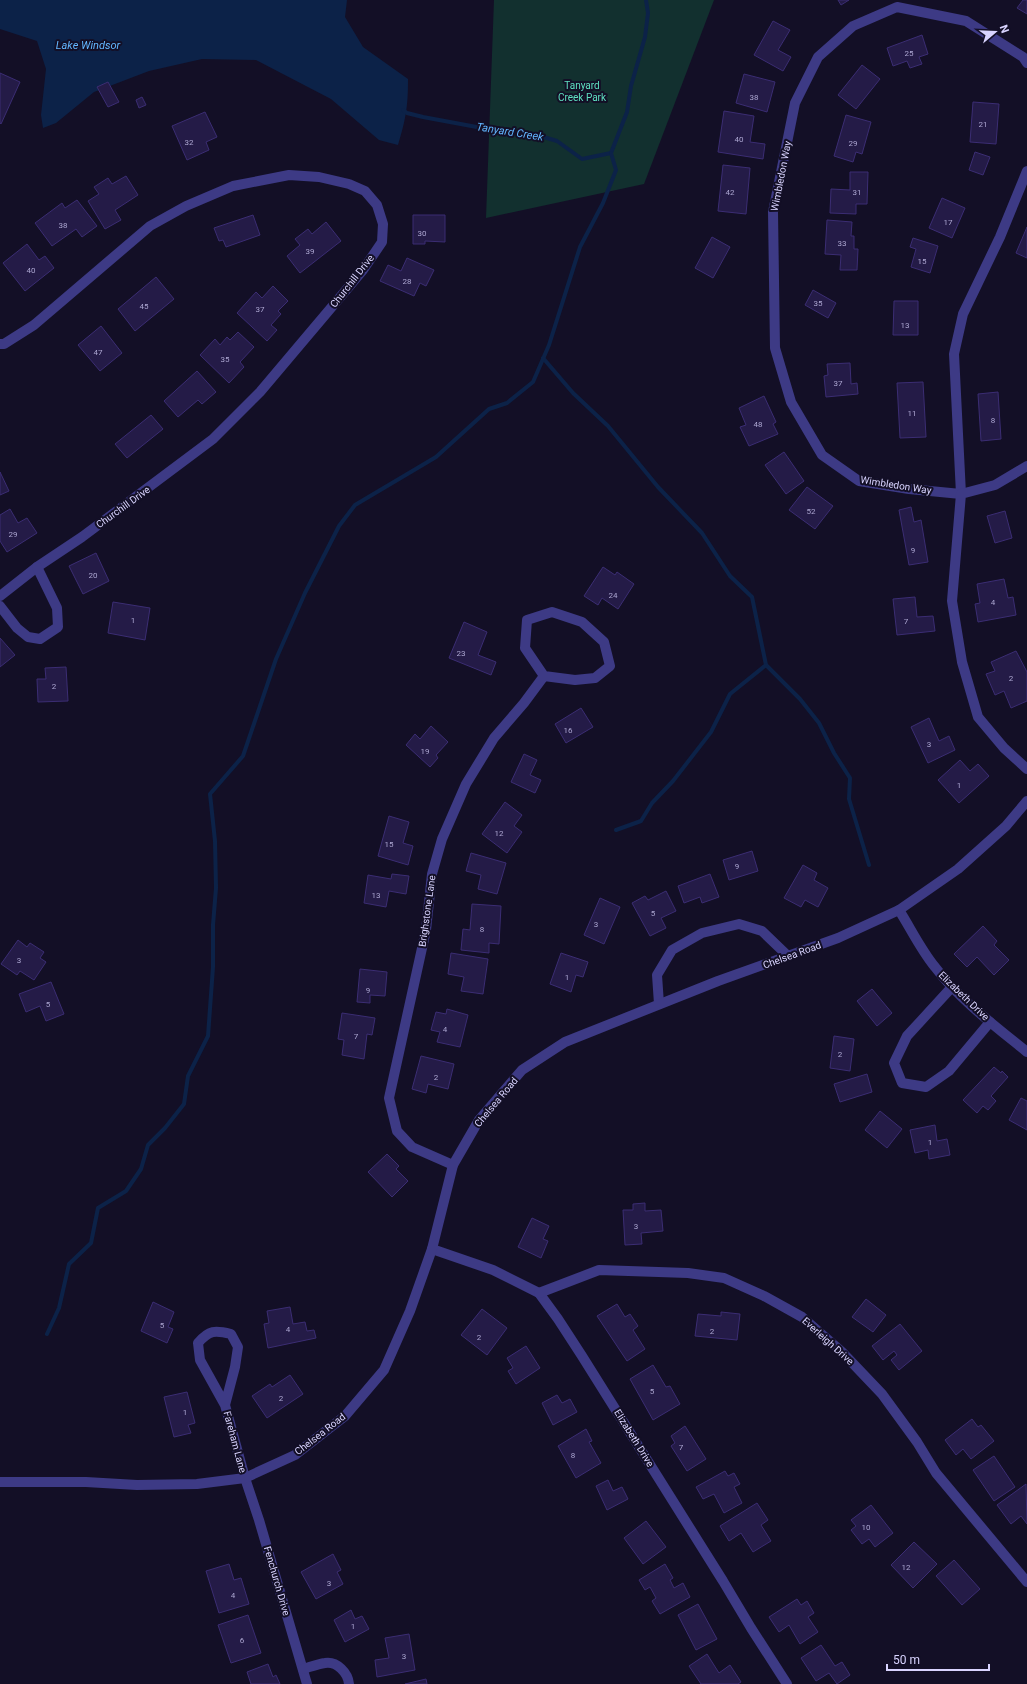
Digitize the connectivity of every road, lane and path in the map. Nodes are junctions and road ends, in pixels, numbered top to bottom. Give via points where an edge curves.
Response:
1 (1027, 62) edge
2 (1027, 171) edge
3 (0, 344) edge
4 (1027, 466) edge
5 (961, 494) junction
6 (38, 567) junction
7 (0, 596) edge
8 (0, 606) edge
9 (544, 676) junction
10 (1027, 769) edge
11 (1027, 801) edge
12 (899, 910) junction
13 (788, 956) junction
14 (952, 987) junction
15 (659, 1004) junction
16 (990, 1022) junction
17 (1027, 1052) edge
18 (453, 1165) junction
19 (432, 1249) junction
20 (539, 1294) junction
21 (225, 1405) junction
22 (245, 1478) junction
23 (0, 1482) edge
24 (1027, 1582) edge
25 (303, 1669) junction
26 (307, 1684) edge
27 (349, 1684) edge
28 (787, 1684) edge

1 - 5 street, Wimbledon Way via 966,22 897,7 853,26 818,57 795,104 773,212 775,348 791,402 822,455 859,481
2 - 5 street via 1000,237 963,314 954,354
3 - 6 street, Churchill Drive via 34,325 150,226 186,206 233,186 289,175 319,177 349,184 365,191 376,205 383,224 382,242 363,270 260,392 213,439
4 - 5 street via 995,485
5 - 10 street via 952,601 962,662 978,716 1004,748
6 - 7 street, Churchill Drive
6 - 8 street via 57,608 58,627 40,639 28,637 17,628
9 - 9 street via 575,680 595,678 610,666 604,642 582,622 552,612 527,620 525,648
9 - 18 street, Brighstone Lane via 494,738 466,784 442,839 432,874 426,930 389,1098 397,1131 412,1147
11 - 12 street, Chelsea Road via 1006,826 958,869
12 - 13 street, Chelsea Road via 838,938
12 - 14 street, Elizabeth Drive via 921,948
13 - 15 street, Chelsea Road
13 - 15 street via 762,930 739,924 702,933 672,950 660,969 657,975
14 - 16 street, Elizabeth Drive
14 - 16 street via 907,1036 894,1063 902,1083 926,1087 949,1071
15 - 18 street, Chelsea Road via 565,1042 522,1070 479,1120
16 - 17 street, Elizabeth Drive
18 - 19 street, Chelsea Road
19 - 20 street, Elizabeth Drive via 493,1270
19 - 22 street, Chelsea Road via 410,1311 384,1370 345,1416 314,1441 295,1455
20 - 24 street, Everleigh Drive via 599,1270 688,1273 724,1278 802,1317 842,1352 882,1394 936,1473
20 - 28 street, Elizabeth Drive via 586,1362
21 - 21 street, Fareham Lane via 236,1367 238,1347 231,1334 218,1330 206,1334 198,1343 199,1355
21 - 22 street, Fareham Lane
22 - 23 street, Chelsea Road via 197,1484 145,1485
22 - 25 street, Fenchurch Drive
25 - 26 street, Fenchurch Drive
25 - 27 street via 326,1662 333,1664 345,1673

